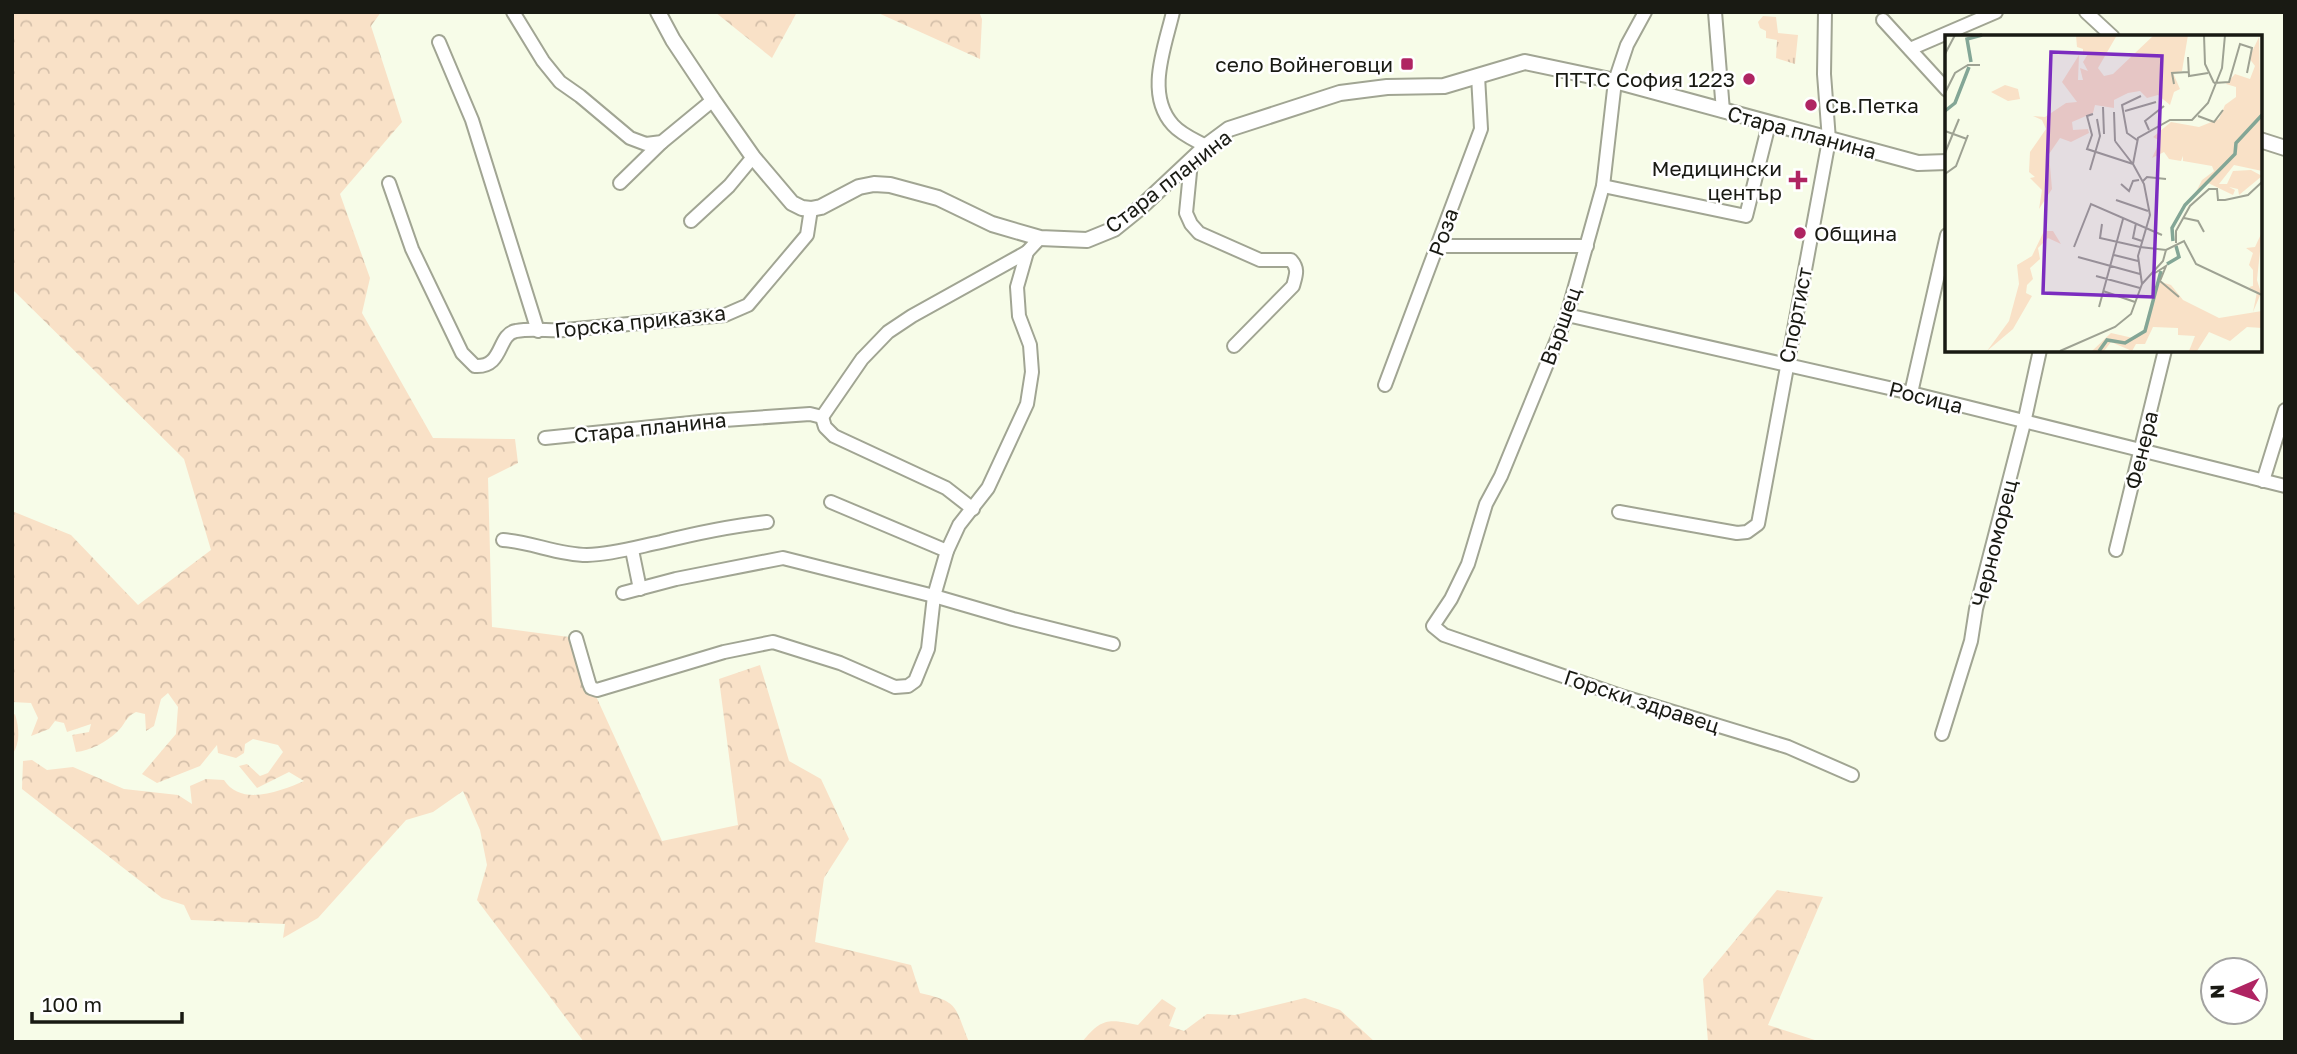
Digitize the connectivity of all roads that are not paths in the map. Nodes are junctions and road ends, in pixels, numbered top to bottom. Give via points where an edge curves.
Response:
1 (513, 12) edge
2 (658, 12) edge
3 (1173, 12) edge
4 (1645, 12) edge
5 (1715, 12) edge
6 (1825, 12) edge
7 (1996, 12) edge
8 (2086, 12) edge
9 (1883, 20) dead end
10 (2111, 35) edge
11 (439, 42) dead end
12 (1910, 49) junction
13 (1478, 76) junction
14 (1615, 81) junction
15 (1945, 88) edge
16 (713, 100) junction
17 (1723, 111) junction
18 (1769, 124) junction
19 (1829, 140) junction
20 (2262, 141) edge
21 (662, 142) junction
22 (1206, 146) junction
23 (2285, 148) edge
24 (753, 157) junction
25 (1191, 162) junction
26 (1945, 162) edge
27 (389, 183) dead end
28 (620, 184) dead end
29 (1603, 186) junction
30 (811, 209) junction
31 (691, 221) dead end
32 (1040, 238) junction
33 (1945, 244) edge
34 (1438, 246) junction
35 (1587, 246) junction
36 (1027, 252) junction
37 (1567, 315) junction
38 (538, 331) junction
39 (1234, 346) dead end
40 (2040, 352) edge
41 (2165, 352) edge
42 (1786, 364) junction
43 (1385, 385) dead end
44 (1911, 393) junction
45 (2285, 410) edge
46 (822, 417) junction
47 (2024, 423) junction
48 (545, 438) dead end
49 (2141, 450) junction
50 (2263, 481) junction
51 (2285, 486) edge
52 (831, 502) dead end
53 (972, 509) junction
54 (1619, 512) dead end
55 (767, 522) dead end
56 (503, 540) dead end
57 (632, 550) junction
58 (2116, 550) dead end
59 (947, 551) junction
60 (640, 589) junction
61 (623, 593) dead end
62 (934, 596) junction
63 (1433, 626) joint
64 (576, 638) dead end
65 (1113, 644) dead end
66 (1941, 734) dead end
67 (1852, 775) dead end

1 - 21 street via 560,82 630,138 646,144
2 - 16 street
3 - 22 street via 1163,45 1161,98 1174,127
4 - 14 street, Вършец via 1622,55
5 - 17 street
6 - 19 street, Спортист
7 - 12 street
8 - 10 street
9 - 12 street
11 - 38 street via 472,120
12 - 15 street
13 - 14 street, Стара планина via 1525,62
13 - 22 street, Стара планина via 1444,86 1340,93 1229,129
13 - 34 street, Роза via 1480,130
14 - 17 street, Стара планина
14 - 29 street, Вършец
16 - 21 street
16 - 24 street
17 - 18 street, Стара планина
18 - 19 street, Стара планина
18 - 29 street via 1746,216
19 - 26 street, Стара планина via 1918,163
19 - 42 street, Спортист
20 - 23 street
21 - 28 street
22 - 25 street, Стара планина
24 - 30 street via 792,203
24 - 31 street
25 - 32 street, Стара планина via 1114,229 1087,240
25 - 39 street via 1186,213 1199,233 1260,260 1291,260 1296,265 1293,286
27 - 38 street, Горска приказка via 431,292 469,361 475,366 489,364 511,333
29 - 35 street, Вършец
30 - 32 street, Стара планина via 859,187 890,185 938,198 992,224
30 - 38 street, Горска приказка via 807,235 743,308 725,315
32 - 36 street
33 - 44 street
34 - 35 street
34 - 43 street, Роза
35 - 37 street, Вършец
36 - 46 street via 888,332 862,359
36 - 53 street via 1017,287 1018,316 1030,345 1027,404 988,488
37 - 42 street, Росица
37 - 63 street, Вършец via 1486,504 1468,564
40 - 47 street, Черноморец
41 - 49 street, Фенера
42 - 44 street, Росица
42 - 54 street, Спортист via 1758,523 1737,533
44 - 47 street, Росица
45 - 50 street
46 - 48 street, Стара планина via 710,421
46 - 53 street via 834,436 946,488
47 - 49 street, Росица
47 - 66 street, Черноморец via 1971,641
49 - 50 street, Росица
49 - 58 street, Фенера
50 - 51 street, Росица
52 - 59 street
53 - 59 street
55 - 57 street
56 - 57 street via 585,555
57 - 60 street
59 - 62 street
60 - 61 street
60 - 62 street via 783,558
62 - 64 street via 928,649 908,687 895,687 773,642 597,690 591,688
62 - 65 street
63 - 67 street, Горски здравец via 1444,635 1572,680 1788,747

